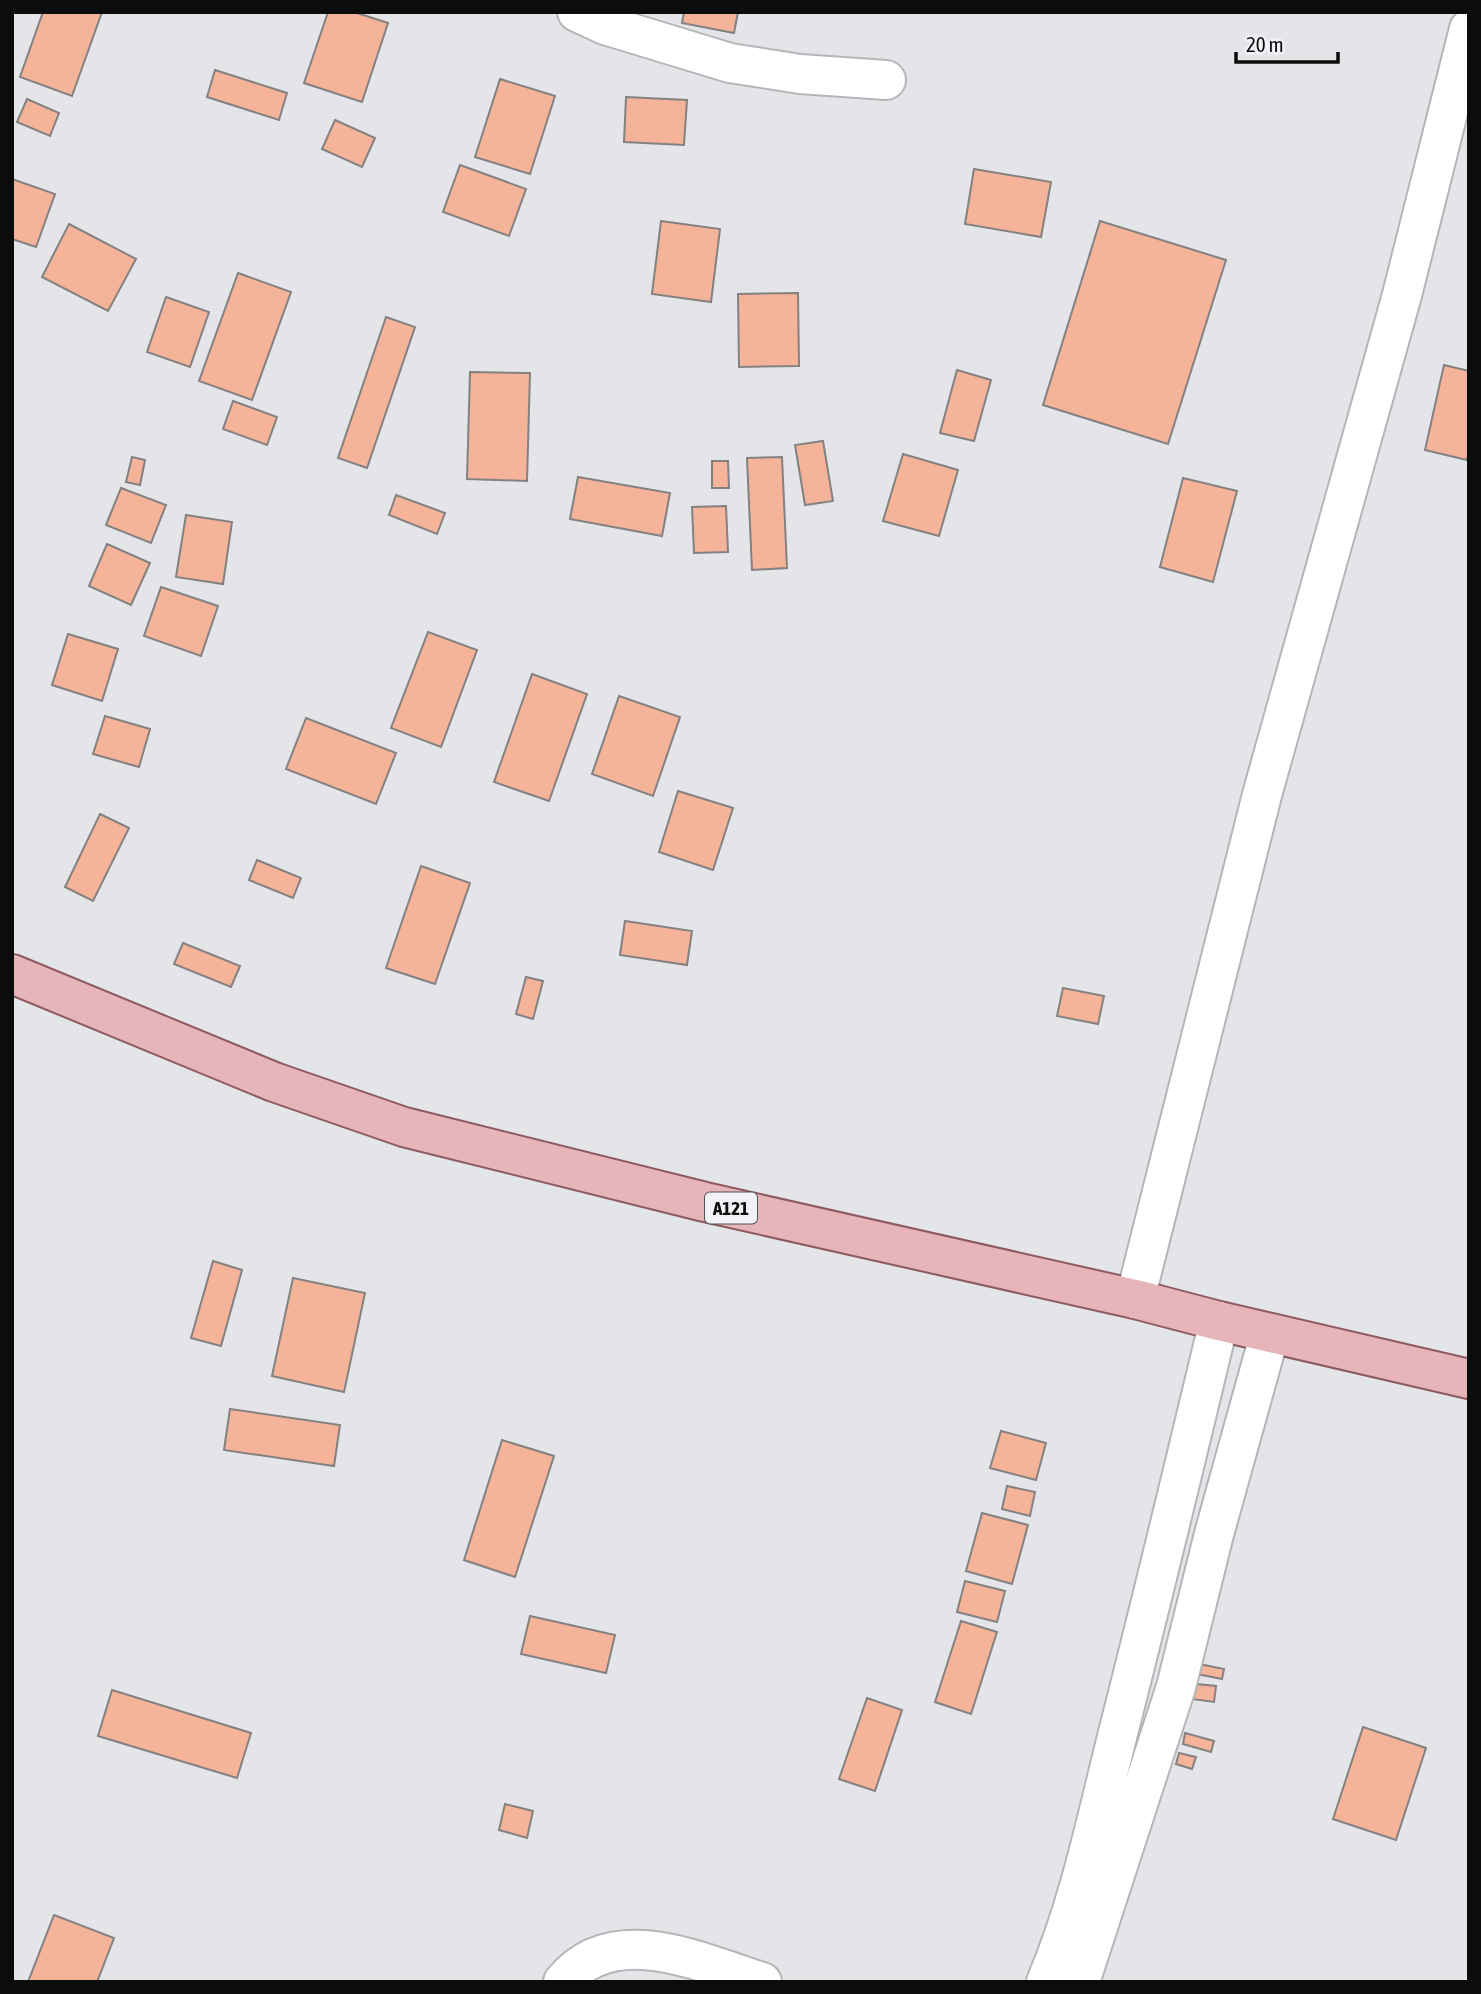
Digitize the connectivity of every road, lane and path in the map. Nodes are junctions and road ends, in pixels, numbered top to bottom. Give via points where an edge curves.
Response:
1 (577, 12) edge
2 (1469, 29) edge
3 (886, 80) dead end
4 (12, 974) edge
5 (1135, 1299) junction
6 (1219, 1321) junction
7 (1270, 1333) junction
8 (1469, 1379) edge
9 (563, 1982) edge
10 (762, 1982) edge
11 (1046, 1982) edge
12 (1080, 1982) edge

1 - 3 street via 730,64
2 - 5 street via 1402,295 1259,808
4 - 5 main road, A121 via 274,1082 404,1127 705,1202
5 - 6 main road, A121
6 - 7 main road, A121
6 - 11 street via 1072,1914
7 - 8 main road, A121
7 - 12 street via 1176,1687
9 - 10 street via 588,1960 643,1949 664,1951

